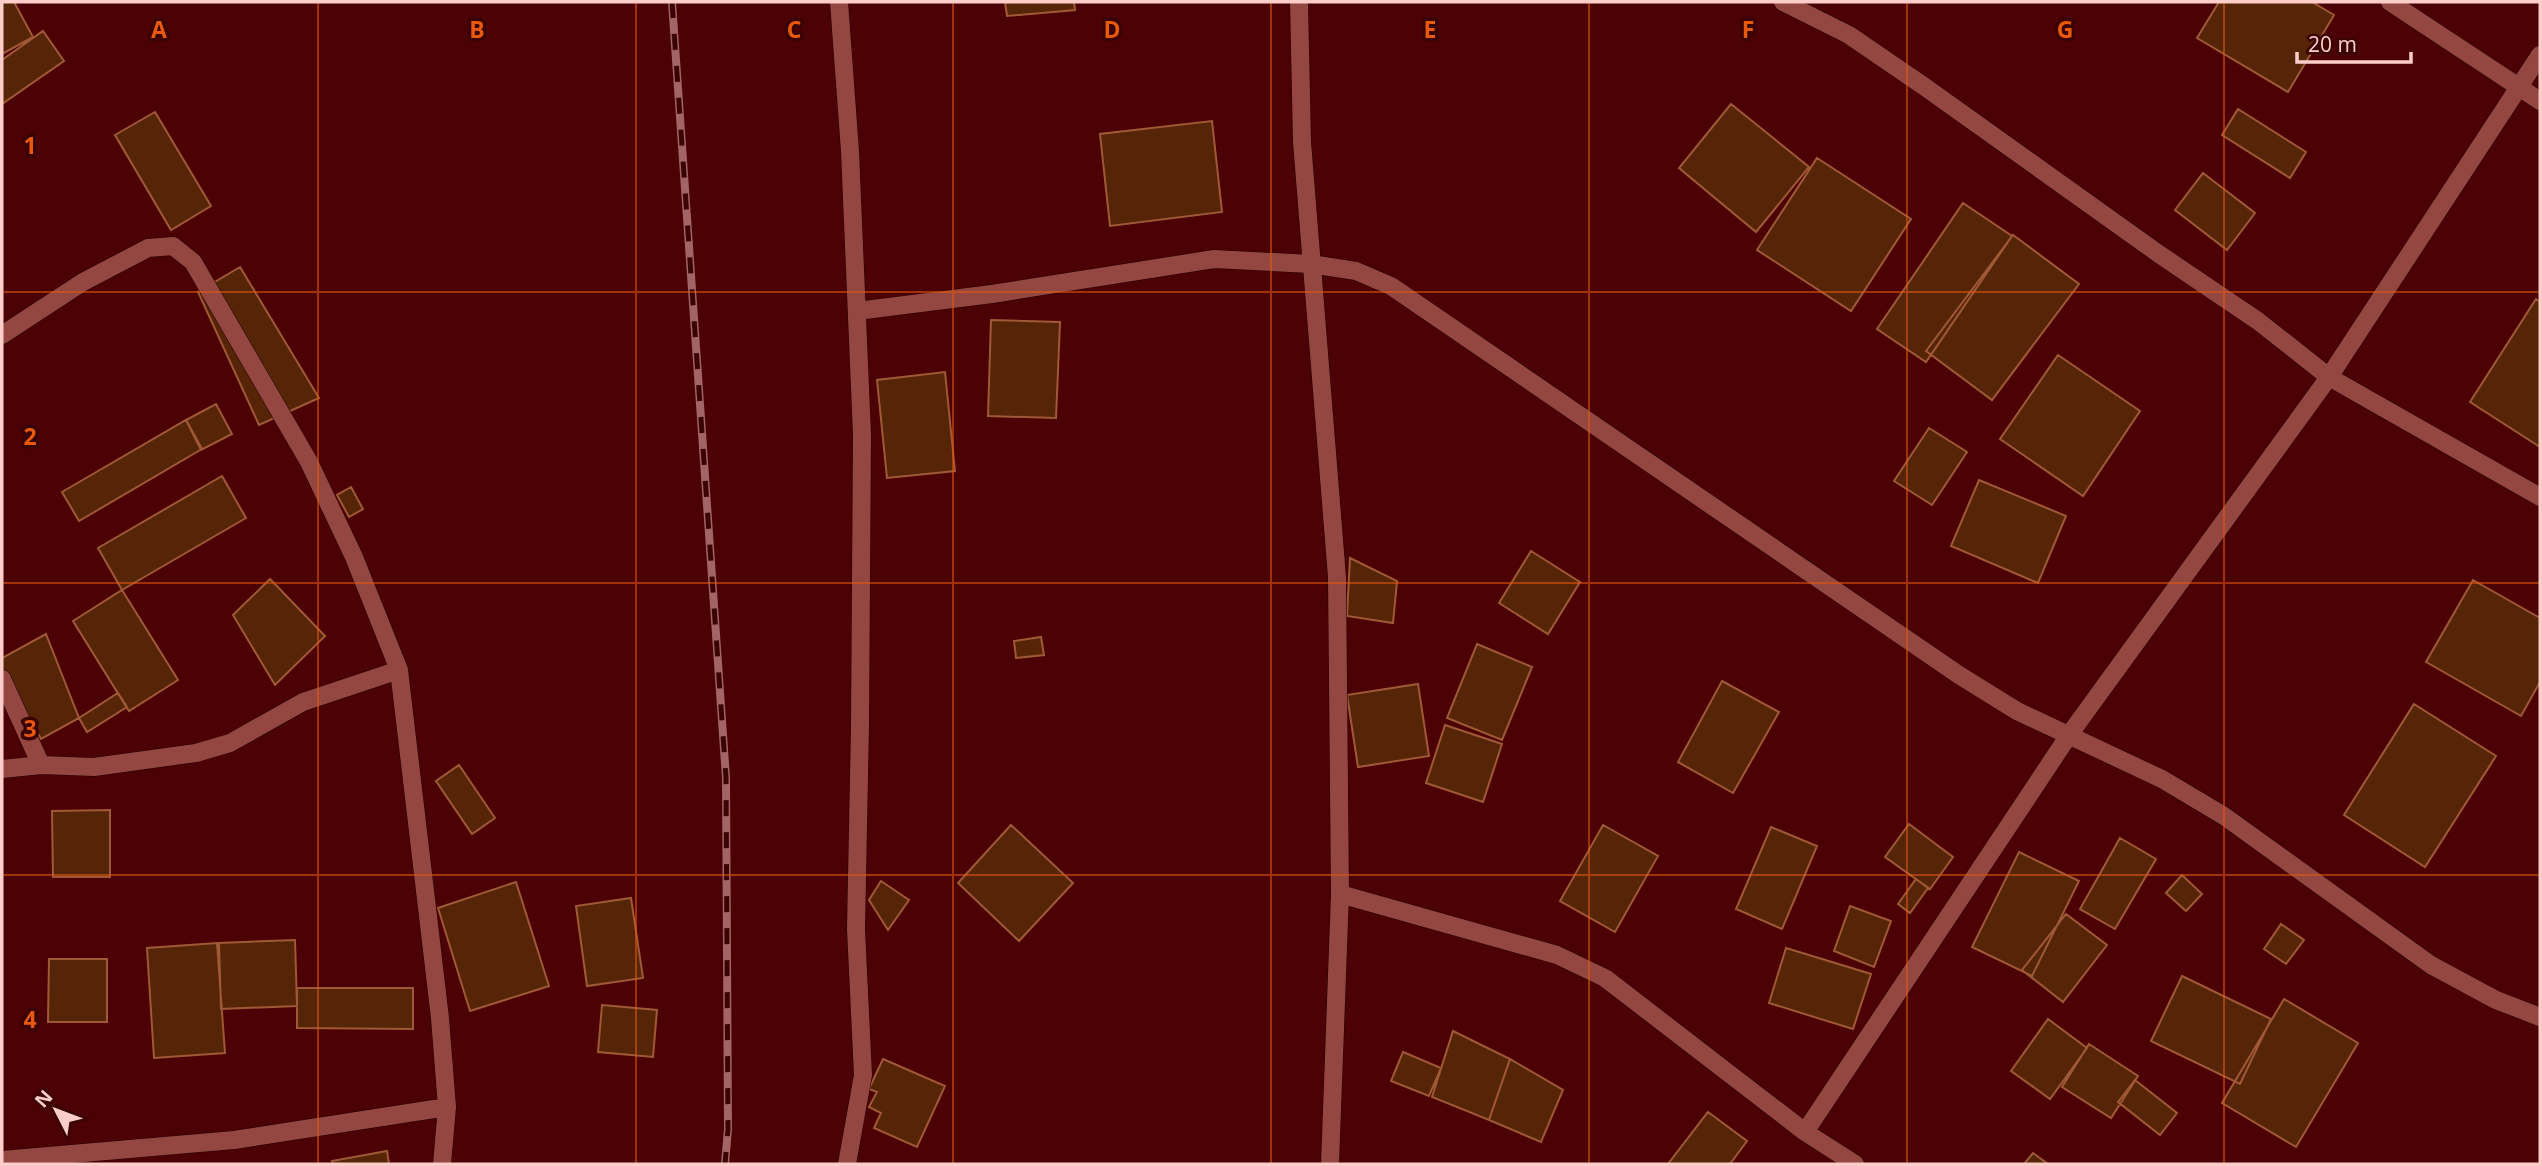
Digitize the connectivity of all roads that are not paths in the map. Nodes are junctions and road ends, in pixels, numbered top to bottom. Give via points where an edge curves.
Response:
1 (839, 2) edge
2 (1299, 2) edge
3 (1783, 2) edge
4 (2390, 2) edge
5 (2540, 55) edge
6 (2518, 87) junction
7 (2540, 101) edge
8 (1311, 264) junction
9 (857, 311) junction
10 (2, 335) edge
11 (2329, 377) junction
12 (2540, 497) edge
13 (399, 670) junction
14 (2, 678) edge
15 (2069, 735) junction
16 (41, 765) junction
17 (2, 769) edge
18 (1340, 894) junction
19 (2540, 1017) edge
20 (447, 1108) junction
21 (1805, 1132) junction
22 (2, 1160) edge
23 (442, 1164) edge
24 (847, 1164) edge
25 (1331, 1164) edge
26 (1856, 1164) edge

1 - 9 street
2 - 8 street
3 - 11 street via 1849,36 1914,80 2258,321
4 - 6 street
5 - 6 street
6 - 7 street
6 - 11 street
8 - 9 street via 1214,259
8 - 15 street via 1356,271 1391,286 1959,675 2017,711
8 - 18 street via 1337,577
9 - 24 street via 862,462 856,929 863,1075
10 - 13 street via 83,282 148,248 173,246 193,262 309,462 355,557
11 - 12 street
11 - 15 street
13 - 16 street via 303,702 230,743 196,754 94,767
13 - 20 street
14 - 16 street
15 - 19 street via 2162,779 2224,816 2431,965 2496,1000
15 - 21 street
16 - 17 street
18 - 21 street via 1557,955 1605,978
18 - 25 street
20 - 22 street via 234,1140
20 - 23 street
21 - 26 street

